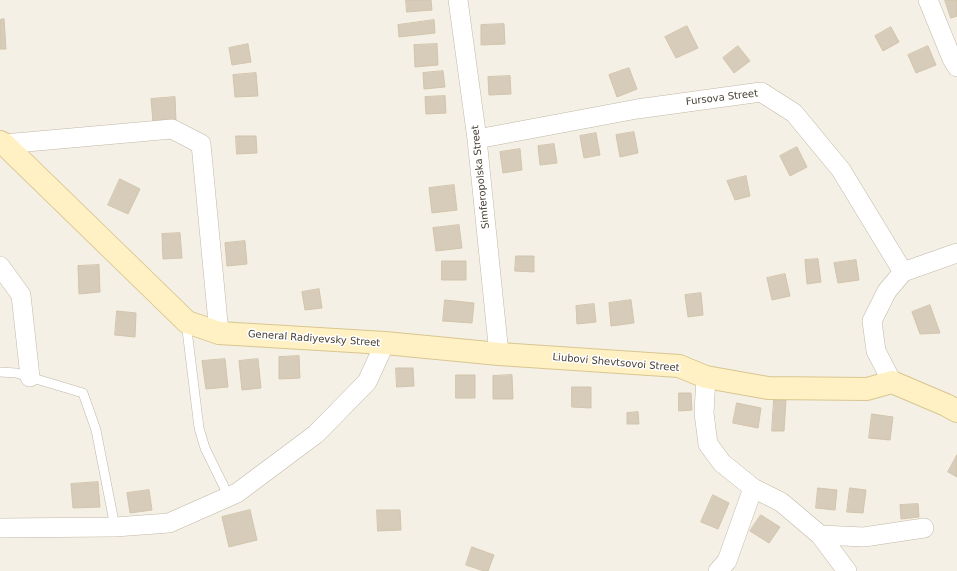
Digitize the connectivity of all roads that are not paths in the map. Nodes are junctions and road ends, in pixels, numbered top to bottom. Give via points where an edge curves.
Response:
1 (458, 0) edge
2 (928, 0) edge
3 (957, 67) edge
4 (477, 139) junction
5 (2, 143) edge
6 (957, 253) edge
7 (0, 266) edge
8 (903, 272) junction
9 (186, 321) junction
10 (219, 332) junction
11 (385, 343) junction
12 (499, 354) junction
13 (0, 372) edge
14 (30, 377) junction
15 (706, 377) junction
16 (892, 382) junction
17 (957, 411) edge
18 (753, 488) junction
19 (229, 497) junction
20 (115, 527) junction
21 (0, 528) edge
22 (924, 528) dead end
23 (820, 535) junction
24 (718, 571) edge
25 (847, 571) edge

1 - 4 street, Simferopolska Street
2 - 3 street
4 - 8 street, Fursova Street via 637,109 761,92 794,113 841,170
4 - 12 street, Simferopolska Street
5 - 9 street, General Radiyevsky Street
5 - 10 street, General Radiyevsky Street via 172,129 201,144
6 - 8 street
7 - 14 street via 21,295
8 - 16 street via 887,291 872,321 876,351
9 - 10 street, General Radiyevsky Street
9 - 19 lane via 198,428
10 - 11 street, General Radiyevsky Street
11 - 12 street, Liubovi Shevtsovoi Street
11 - 19 street, General Radiyevsky Street via 367,382 316,434
12 - 15 street, Liubovi Shevtsovoi Street via 679,366
13 - 14 lane
14 - 20 lane via 83,393 96,430
15 - 16 street, Liubovi Shevtsovoi Street via 768,388 867,388
15 - 18 street via 704,413 708,444 722,463
16 - 17 street
18 - 23 street via 781,502
18 - 24 street via 727,561
19 - 20 street, General Radiyevsky Street via 169,523
20 - 21 street, General Radiyevsky Street
22 - 23 street via 864,537
23 - 25 street

